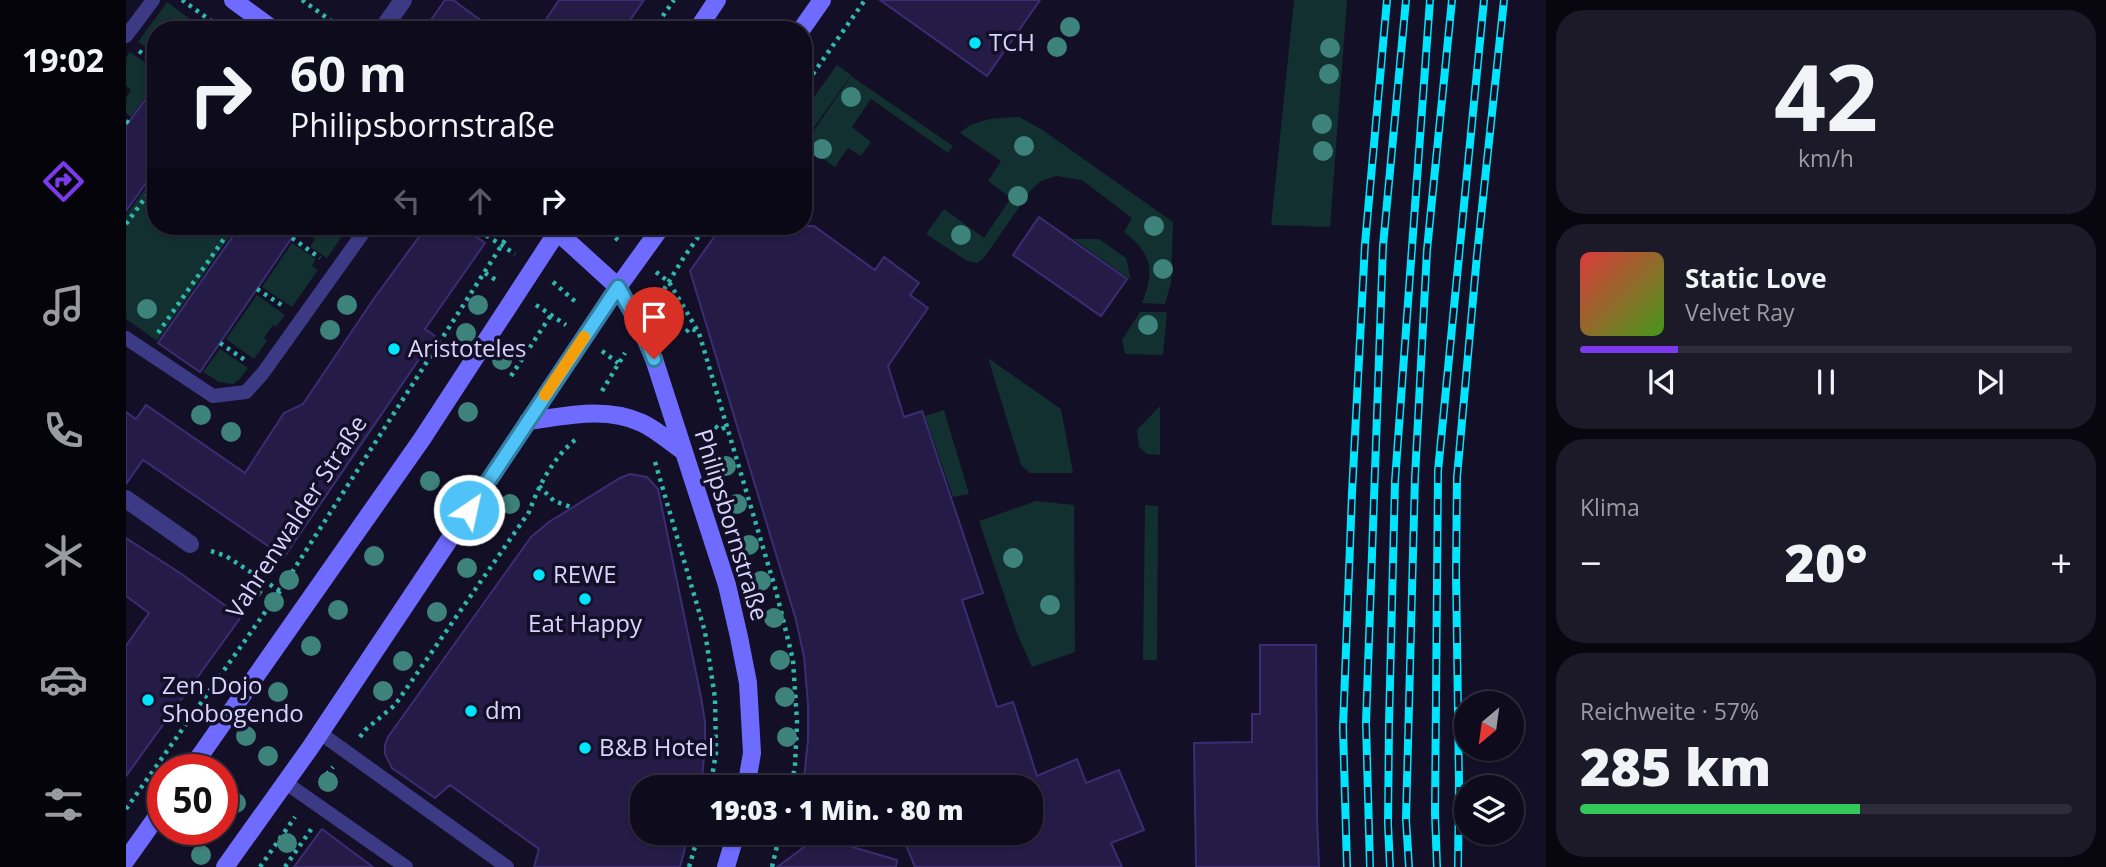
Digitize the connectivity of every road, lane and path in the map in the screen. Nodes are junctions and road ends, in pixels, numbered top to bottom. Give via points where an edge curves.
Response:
1 (153, 0) edge
2 (182, 0) edge
3 (233, 0) edge
4 (302, 0) edge
5 (403, 0) edge
6 (674, 0) edge
7 (718, 0) edge
8 (822, 0) edge
9 (865, 0) edge
10 (211, 21) edge
11 (262, 21) edge
12 (331, 21) edge
13 (388, 21) edge
14 (659, 21) edge
15 (703, 21) edge
16 (807, 21) edge
17 (126, 36) edge
18 (812, 75) edge
19 (147, 195) edge
20 (126, 224) edge
21 (227, 235) edge
22 (361, 235) edge
23 (485, 235) edge
24 (508, 235) edge
25 (552, 235) edge
26 (565, 235) edge
27 (656, 235) edge
28 (700, 235) edge
29 (292, 238) dead end
30 (501, 246) junction
31 (336, 269) junction
32 (485, 273) junction
33 (669, 282) junction
34 (618, 287) junction
35 (257, 289) dead end
36 (517, 293) junction
37 (551, 315) junction
38 (302, 319) junction
39 (641, 328) junction
40 (687, 332) dead end
41 (699, 332) junction
42 (584, 337) junction
43 (126, 338) edge
44 (220, 343) dead end
45 (145, 351) junction
46 (618, 363) junction
47 (263, 373) junction
48 (512, 376) dead end
49 (591, 413) junction
50 (528, 421) junction
51 (715, 426) dead end
52 (727, 426) junction
53 (683, 451) junction
54 (654, 457) dead end
55 (539, 486) junction
56 (126, 499) edge
57 (554, 501) junction
58 (564, 502) dead end
59 (571, 508) dead end
60 (190, 544) joint
61 (280, 591) junction
62 (320, 733) junction
63 (201, 754) edge
64 (348, 754) junction
65 (712, 775) edge
66 (748, 775) edge
67 (793, 775) edge
68 (286, 783) junction
69 (126, 809) edge
70 (147, 830) edge
71 (695, 845) edge
72 (732, 845) edge
73 (777, 845) edge
74 (126, 860) edge
75 (225, 867) edge
76 (406, 867) edge
77 (507, 867) edge
78 (689, 867) edge
79 (726, 867) edge
80 (772, 867) edge

1 - 17 lane
2 - 10 path
3 - 11 main road
4 - 12 path
5 - 13 street
6 - 14 path
7 - 15 main road
8 - 16 main road
9 - 18 path
19 - 20 path
21 - 45 path
22 - 31 lane
23 - 30 path
24 - 30 path, Vahrenwalder Straße
25 - 36 main road
26 - 34 main road, Philipsbornstraße
27 - 34 main road
28 - 33 path
29 - 31 path
30 - 32 path, Vahrenwalder Straße
31 - 38 lane
32 - 36 path
32 - 61 path, Vahrenwalder Straße
33 - 39 path
33 - 41 path
34 - 39 main road, Philipsbornstraße
34 - 42 main road
35 - 38 path
36 - 37 path
36 - 63 main road via 422,439
37 - 42 path
37 - 48 path
38 - 47 lane
39 - 46 path
39 - 53 main road, Philipsbornstraße
40 - 41 path via 690,328
41 - 52 path
42 - 46 path
42 - 50 main road
43 - 45 lane
44 - 47 path
45 - 47 lane via 213,396 246,392
46 - 49 path
49 - 50 main road
49 - 53 main road via 630,418
49 - 55 path via 586,431 566,448
50 - 62 main road
51 - 52 path via 720,430
52 - 67 path via 793,660 797,722
53 - 66 main road, Philipsbornstraße via 726,585 746,671 752,753
54 - 65 path via 705,632 715,698
55 - 57 path
55 - 64 path via 529,512 395,705 365,730
56 - 60 street
57 - 58 path
57 - 59 path
60 - 61 path via 226,556
61 - 69 path, Vahrenwalder Straße
62 - 64 lane
62 - 68 main road
64 - 77 lane
68 - 75 main road
68 - 76 lane
70 - 74 main road
71 - 78 path
72 - 79 main road
73 - 80 path

